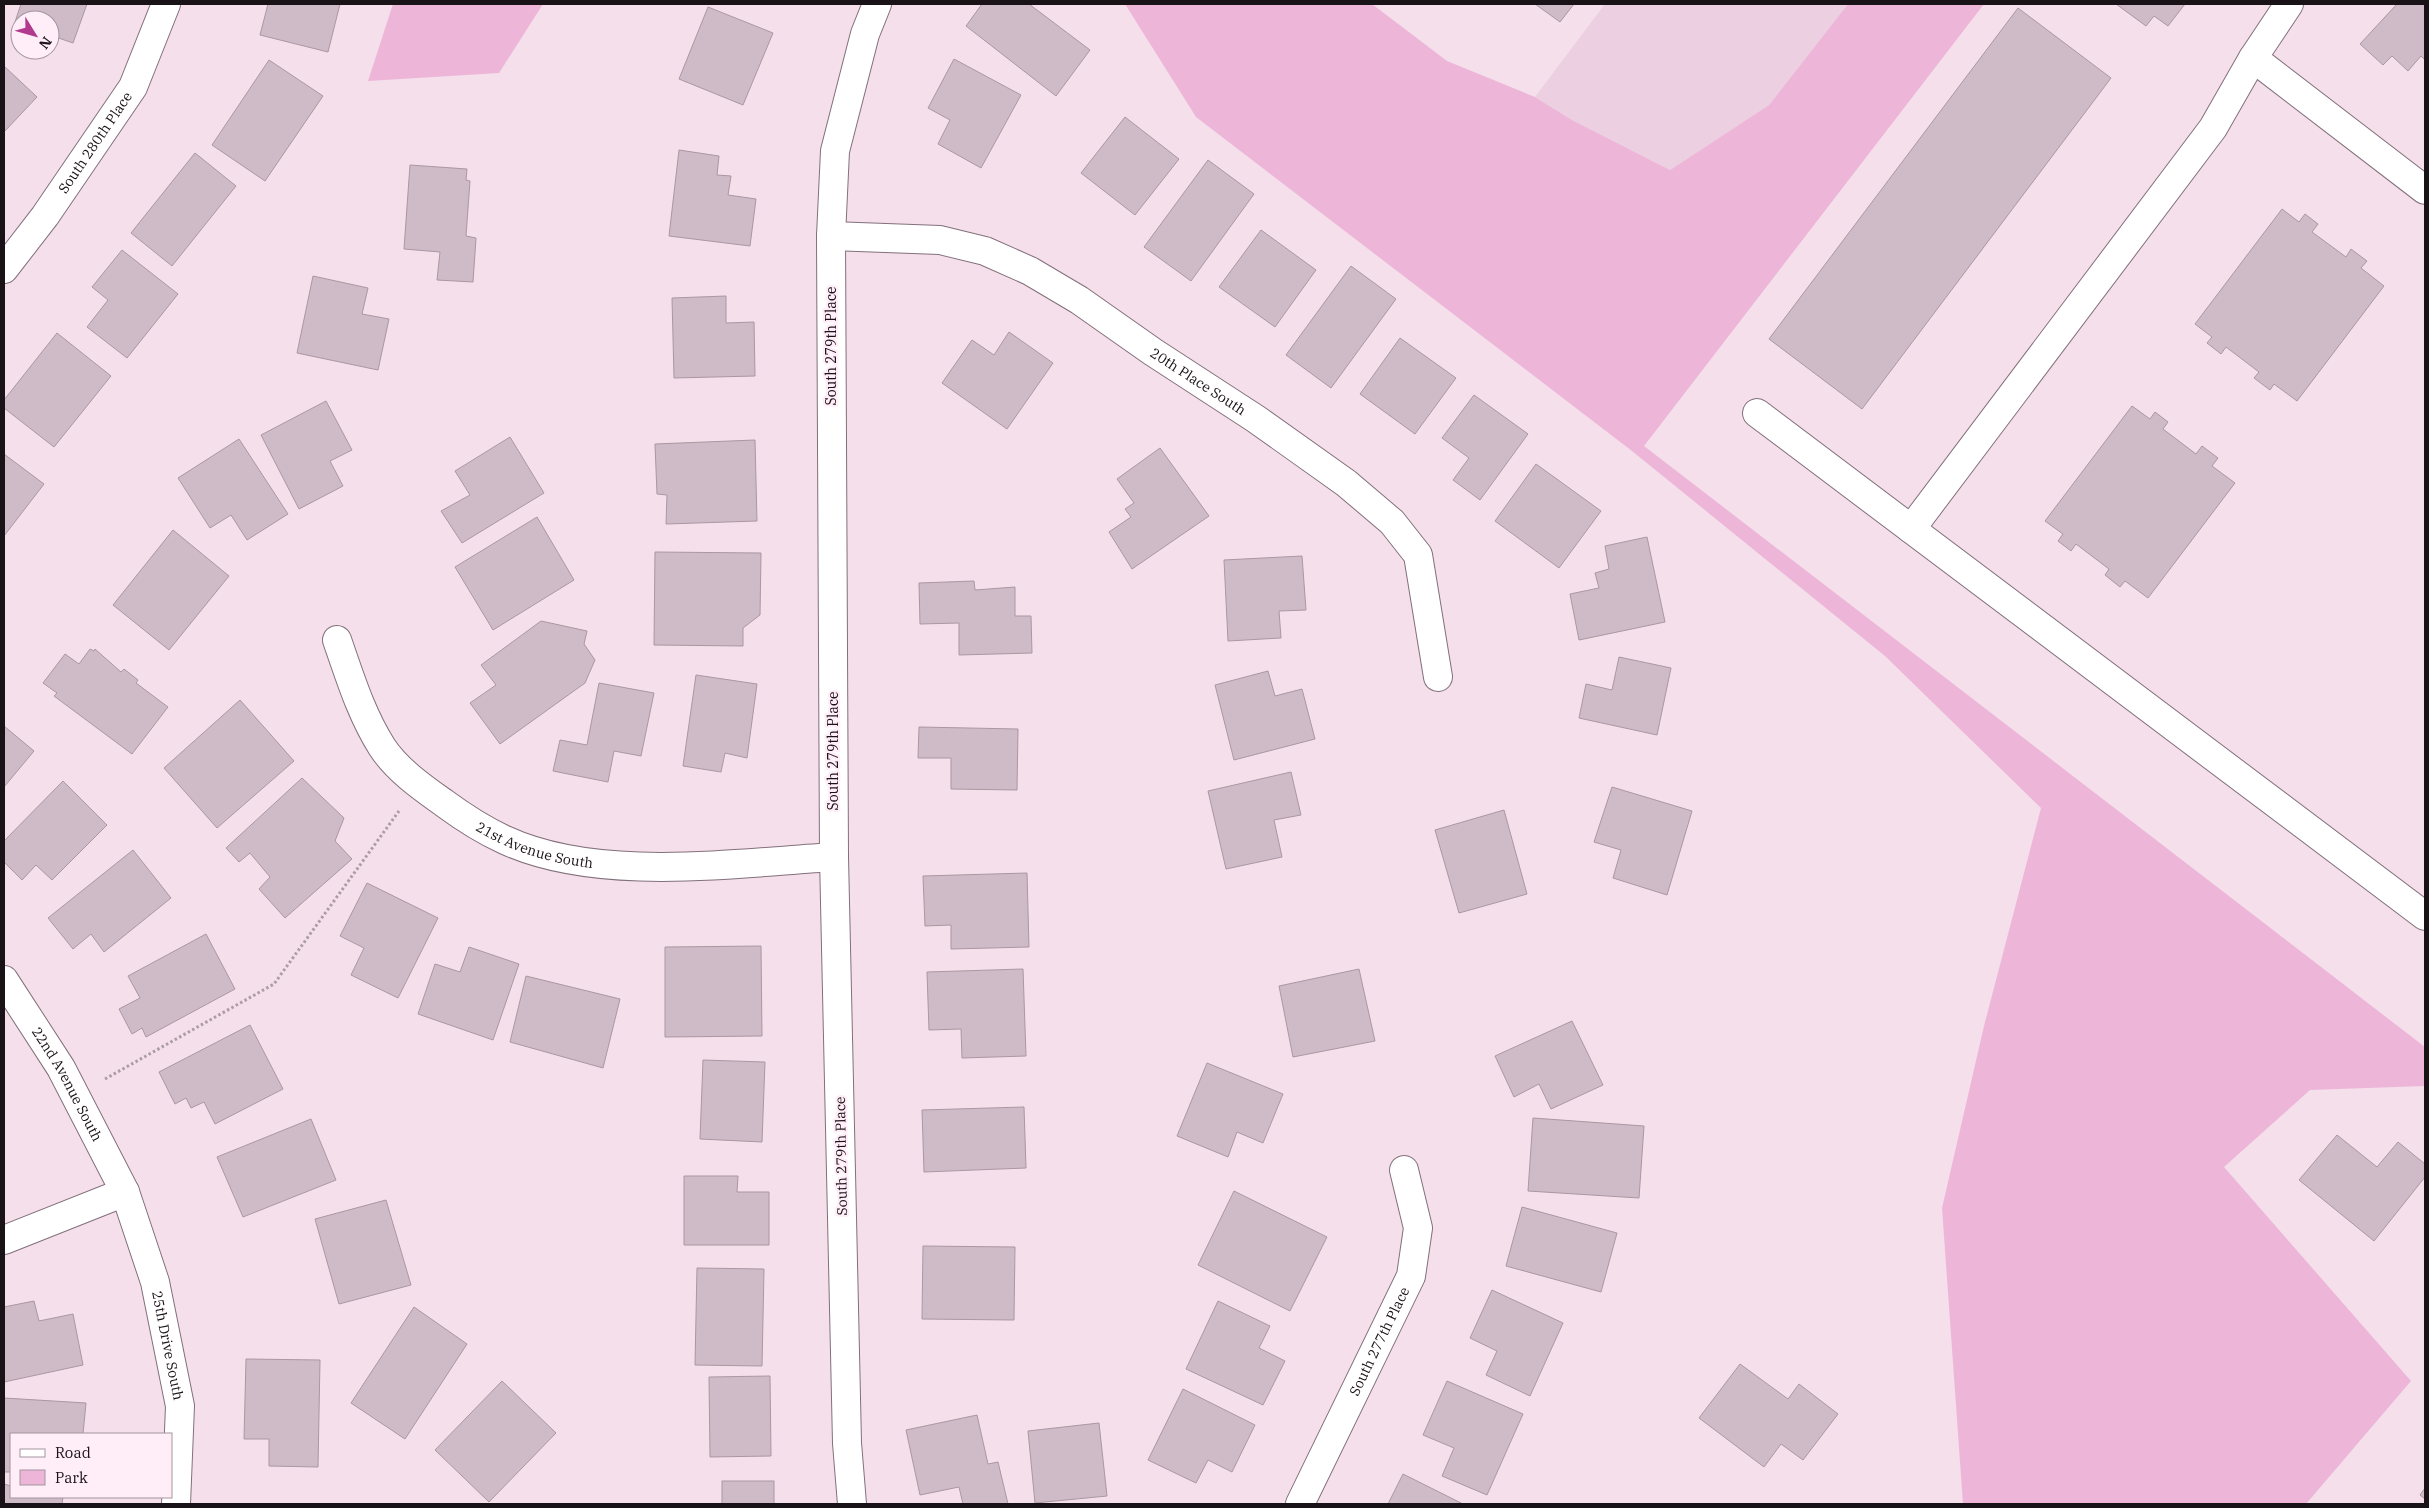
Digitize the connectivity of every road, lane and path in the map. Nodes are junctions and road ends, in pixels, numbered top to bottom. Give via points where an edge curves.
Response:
1 (166, 4) edge
2 (877, 4) edge
3 (2289, 4) edge
4 (2253, 58) junction
5 (2425, 190) edge
6 (831, 236) junction
7 (4, 269) edge
8 (1757, 413) dead end
9 (1911, 529) junction
10 (338, 640) dead end
11 (1438, 678) dead end
12 (418, 784) junction
13 (834, 857) junction
14 (2425, 916) edge
15 (4, 980) edge
16 (75, 1096) junction
17 (1404, 1170) dead end
18 (125, 1192) junction
19 (4, 1240) edge
20 (176, 1504) edge
21 (852, 1504) edge
22 (1300, 1504) edge

1 - 7 street, South 280th Place via 133,87 45,216
2 - 6 street, South 279th Place via 865,34 834,152
3 - 4 street
4 - 5 street
4 - 9 street via 2213,128
6 - 11 street, 20th Place South via 940,240 985,251 1030,271 1079,300 1256,419 1346,484 1392,522 1418,555
6 - 13 street, South 279th Place
8 - 9 street
9 - 14 street
10 - 12 street, 21st Avenue South via 364,716 384,750
12 - 13 street, 21st Avenue South via 471,822 506,841 586,862 648,868
12 - 16 path via 274,984
13 - 21 street, South 279th Place via 847,1443
15 - 16 street, 22nd Avenue South via 61,1068
16 - 18 street, 22nd Avenue South
17 - 22 street, South 277th Place via 1418,1228 1411,1276
18 - 19 street
18 - 20 street, 25th Drive South via 154,1282 180,1406

